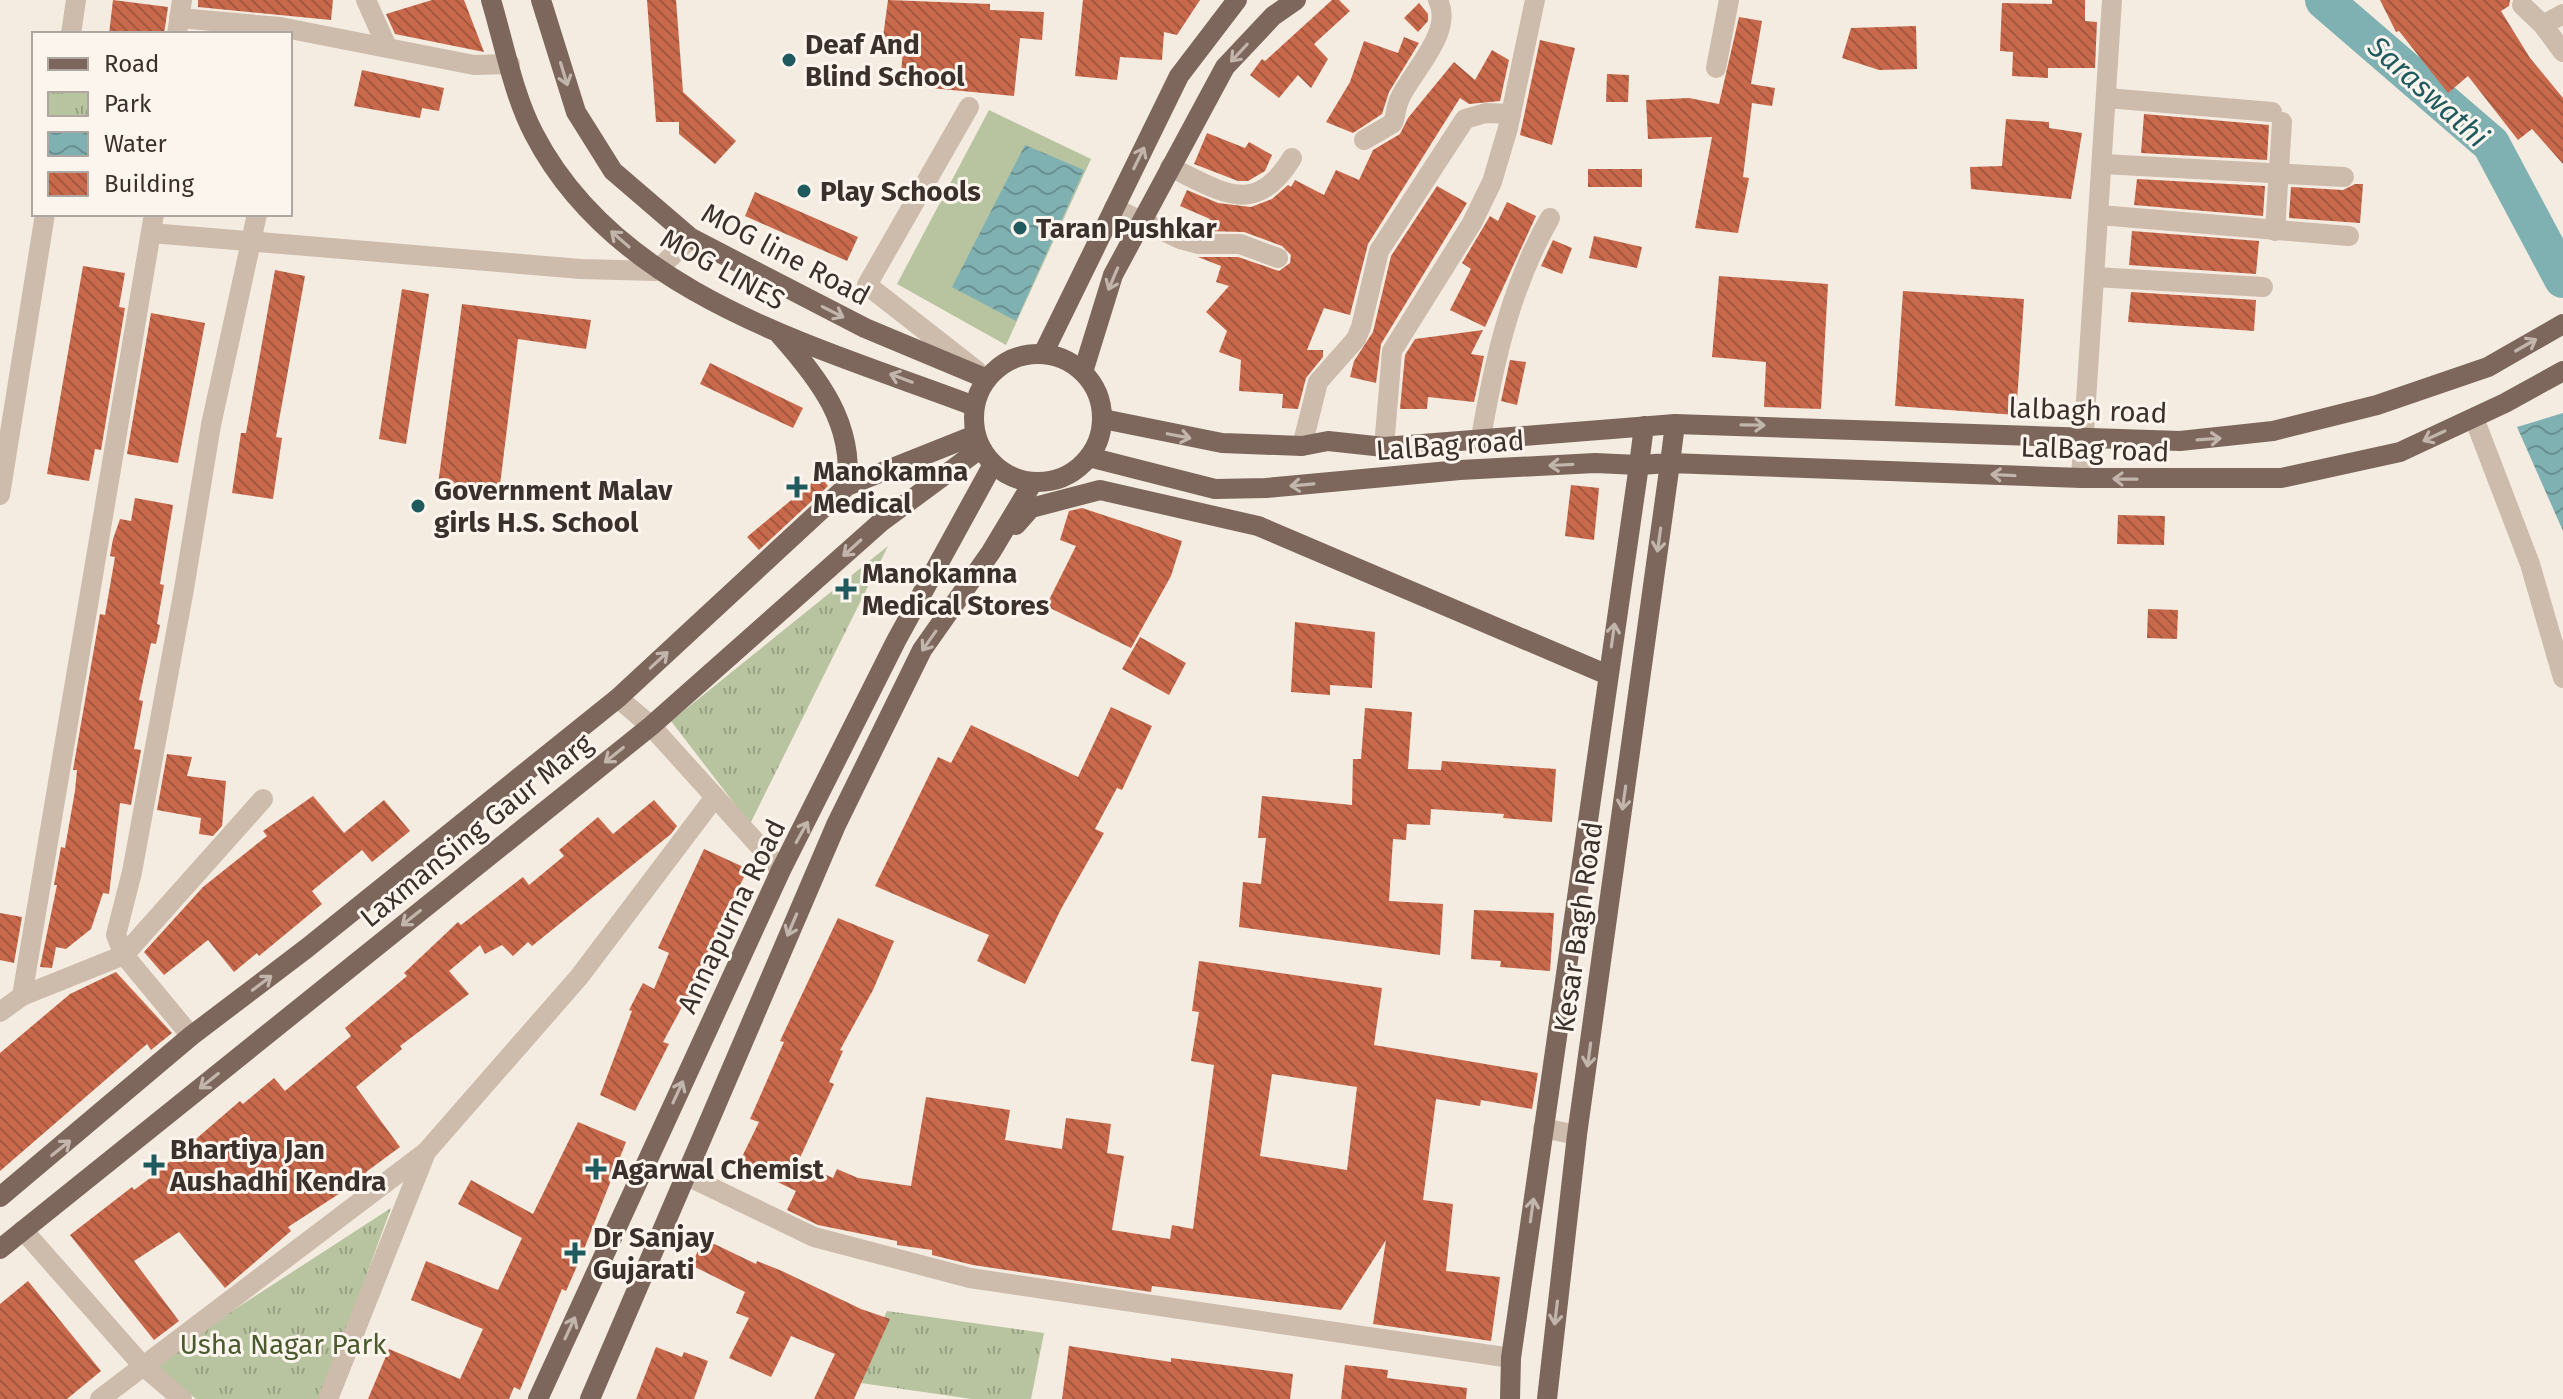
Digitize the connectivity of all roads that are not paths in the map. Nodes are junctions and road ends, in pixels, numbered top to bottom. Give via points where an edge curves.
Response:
1 (76, 0) edge
2 (366, 0) edge
3 (491, 0) edge
4 (541, 0) edge
5 (1237, 0) edge
6 (1296, 0) edge
7 (1438, 0) edge
8 (1535, 0) edge
9 (1729, 0) edge
10 (2112, 0) edge
11 (2522, 5) dead end
12 (2563, 14) edge
13 (180, 17) edge
14 (2543, 25) junction
15 (280, 30) edge
16 (71, 32) edge
17 (387, 47) junction
18 (2563, 52) edge
19 (510, 64) junction
20 (1716, 68) dead end
21 (2107, 98) junction
22 (969, 107) dead end
23 (1511, 114) junction
24 (1364, 140) dead end
25 (1292, 158) dead end
26 (2103, 164) junction
27 (1170, 167) junction
28 (2278, 174) junction
29 (2344, 177) dead end
30 (1114, 208) junction
31 (2100, 215) junction
32 (45, 216) edge
33 (257, 216) edge
34 (1550, 218) dead end
35 (1141, 221) junction
36 (153, 223) edge
37 (2275, 231) junction
38 (2349, 236) dead end
39 (691, 238) junction
40 (254, 239) junction
41 (1278, 258) dead end
42 (656, 271) junction
43 (2095, 277) junction
44 (2263, 287) dead end
45 (2563, 324) edge
46 (776, 331) junction
47 (1043, 354) junction
48 (2563, 371) edge
49 (1083, 372) junction
50 (987, 379) junction
51 (974, 406) junction
52 (2474, 418) junction
53 (1103, 419) junction
54 (1675, 424) junction
55 (1644, 426) junction
56 (1481, 438) junction
57 (2085, 438) junction
58 (1302, 446) junction
59 (1384, 447) junction
60 (983, 450) junction
61 (1089, 457) junction
62 (1670, 463) junction
63 (1639, 465) junction
64 (2081, 478) junction
65 (1033, 482) junction
66 (847, 486) junction
67 (1215, 489) junction
68 (0, 495) edge
69 (1258, 526) junction
70 (991, 552) junction
71 (1608, 675) junction
72 (2563, 678) edge
73 (618, 698) junction
74 (651, 726) junction
75 (715, 797) junction
76 (263, 799) dead end
77 (781, 870) junction
78 (124, 955) junction
79 (22, 996) junction
80 (0, 1012) edge
81 (191, 1036) junction
82 (1543, 1128) junction
83 (1577, 1135) junction
84 (426, 1152) junction
85 (685, 1175) junction
86 (0, 1197) edge
87 (23, 1230) junction
88 (0, 1249) edge
89 (1511, 1358) junction
90 (142, 1365) junction
91 (100, 1399) edge
92 (182, 1399) edge
93 (328, 1399) edge
94 (538, 1399) edge
95 (590, 1399) edge
96 (1510, 1399) edge
97 (1547, 1399) edge

1 - 16 street
2 - 17 street
3 - 19 main road, MOG LINES
4 -> 39 main road, MOG line Road via 576,112 613,171
30 -> 5 main road via 1179,76
6 -> 27 main road via 1273,16 1225,67
7 - 24 street via 1443,10 1439,32 1400,97 1393,123
8 - 23 street
9 - 20 street
10 - 21 street
11 - 14 street
12 - 14 street
13 - 15 street
14 - 18 street
15 - 17 street
17 - 19 street via 474,65
42 -> 19 main road, MOG LINES via 583,208 533,133
21 - 26 street
21 - 28 street via 2277,117
22 - 50 street via 867,285
23 - 58 street via 1465,119 1423,189 1388,233 1371,274 1356,339 1318,382
23 - 59 street via 1481,205 1392,351
25 - 27 street via 1279,179 1247,196 1230,195
26 - 28 street
26 - 31 street
27 - 35 main road
28 - 29 street
28 - 37 street
30 - 35 street
30 - 47 main road
31 - 37 street
31 - 43 street
32 - 68 street
33 - 40 street
34 - 56 street via 1529,255 1511,305
35 - 41 street via 1180,239 1240,244
35 -> 49 main road via 1113,275
36 - 40 street
36 - 79 street
37 - 38 street
39 - 42 street
39 -> 50 main road, MOG line Road via 865,328
40 - 42 street
40 - 78 street via 211,425 132,872 116,935
42 - 46 main road, MOG LINES
43 - 44 street
43 - 57 street
57 -> 45 main road, lalbagh road via 2235,438 2377,405 2488,367
51 -> 46 main road, MOG LINES
46 - 66 main road via 809,367 837,414 848,448
47 - 49 main road
47 - 50 main road via 1012,360
48 - 52 main road, LalBag road
49 - 53 main road via 1094,386
50 - 51 main road
51 - 60 main road
52 -> 64 main road, LalBag road via 2400,452 2281,478
52 - 72 street via 2530,564
53 -> 58 main road via 1222,443
53 - 61 main road
54 - 55 main road, lalbagh road
54 -> 57 main road, lalbagh road
54 - 62 main road, Kesar Bagh Road
55 - 56 main road
55 - 63 main road, Kesar Bagh Road
56 - 59 main road
57 - 64 street
58 - 59 main road via 1328,441
60 - 65 main road via 1018,480
60 - 66 main road, LaxmanSing Gaur Marg
60 -> 74 main road, LaxmanSing Gaur Marg via 881,522
77 -> 60 main road, Annapurna Road via 896,641
61 - 65 main road via 1055,481
61 - 67 main road
62 - 63 main road, LalBag road
64 -> 62 main road, LalBag road
62 -> 83 main road, Kesar Bagh Road
63 -> 67 main road, LalBag road via 1460,470
71 -> 63 main road, Kesar Bagh Road
65 - 70 main road, Annapurna Road
73 -> 66 main road, LaxmanSing Gaur Marg
67 - 69 main road
69 - 70 main road via 1100,490 1031,508
69 - 71 main road
70 -> 85 main road, Annapurna Road via 915,664 820,861
71 - 82 main road, Kesar Bagh Road via 1568,982
73 - 74 street
81 -> 73 main road, LaxmanSing Gaur Marg
74 - 75 street
74 -> 87 main road, LaxmanSing Gaur Marg
75 - 77 street
75 - 84 street via 579,977
76 - 78 street
94 -> 77 main road, Annapurna Road
78 - 79 street
78 - 81 street
79 - 80 street
86 -> 81 main road, LaxmanSing Gaur Marg
82 - 83 street
89 -> 82 main road, Kesar Bagh Road
83 -> 97 main road, Kesar Bagh Road
84 - 90 street
84 - 93 street
85 - 89 street via 814,1237 970,1278
85 - 95 main road, Annapurna Road
87 - 88 main road, LaxmanSing Gaur Marg
87 - 90 street
89 - 96 main road, Kesar Bagh Road
90 - 91 street
90 - 92 street

